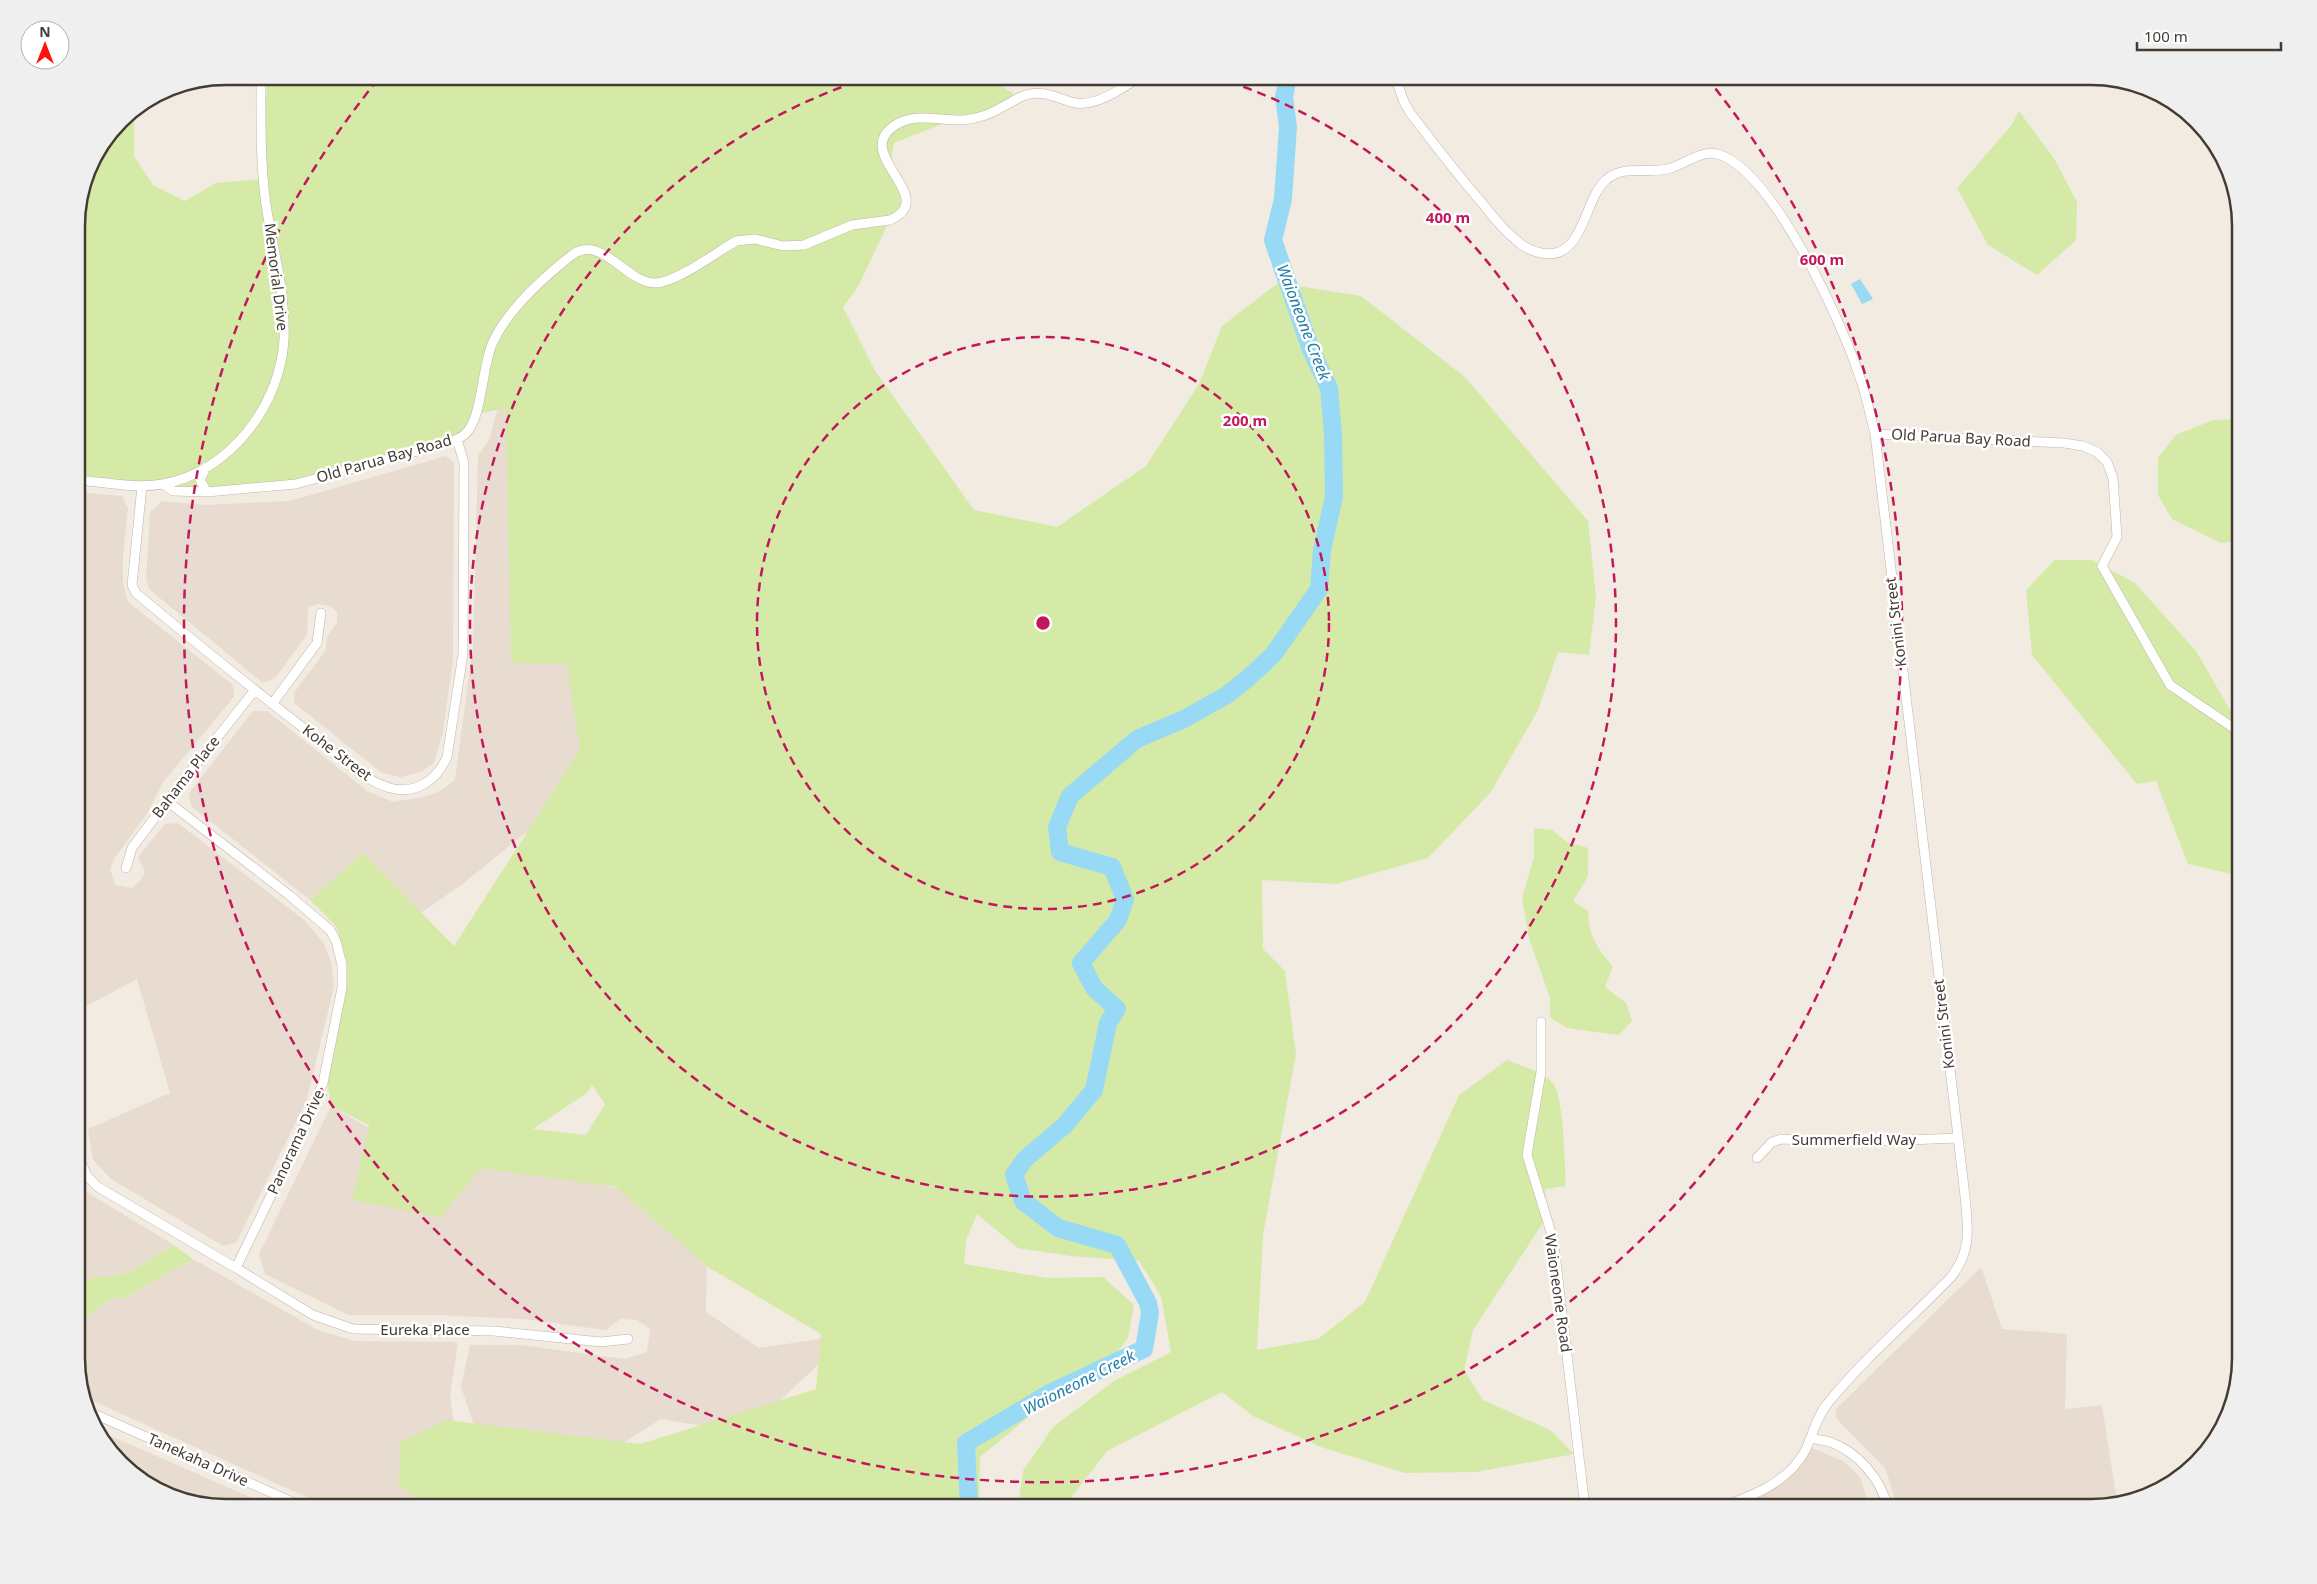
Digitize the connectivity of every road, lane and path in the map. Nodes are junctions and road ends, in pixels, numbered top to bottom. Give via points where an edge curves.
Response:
1 (261, 85) edge
2 (1125, 85) edge
3 (1399, 85) edge
4 (1875, 434) junction
5 (457, 439) junction
6 (206, 467) junction
7 (85, 481) edge
8 (163, 484) junction
9 (142, 486) junction
10 (207, 492) junction
11 (321, 613) dead end
12 (254, 691) junction
13 (272, 704) junction
14 (2232, 728) edge
15 (167, 800) junction
16 (126, 868) dead end
17 (1541, 1022) dead end
18 (1958, 1138) junction
19 (1757, 1158) dead end
20 (85, 1172) edge
21 (236, 1268) junction
22 (628, 1339) dead end
23 (98, 1416) edge
24 (1811, 1438) junction
25 (286, 1499) edge
26 (1584, 1499) edge
27 (1743, 1499) edge
28 (1885, 1499) edge

1 - 6 street, Memorial Drive via 263,173 279,274 284,338 282,354 276,382 256,420 229,450
2 - 5 street, Old Parua Bay Road via 1088,103 1031,94 979,118 900,122 887,132 882,146 885,160 906,195 904,208 890,220 845,227 804,245 783,246 745,239 736,241 658,283 637,279 595,250 573,254 528,295 499,331 484,369 473,424
3 - 4 street, Old Parua Bay Road via 1408,108 1465,183 1513,238 1541,253 1553,253 1568,247 1577,236 1600,185 1611,176 1624,171 1667,169 1706,154 1719,154 1733,160 1756,181 1774,204 1805,257 1852,357
4 - 14 street, Old Parua Bay Road via 2064,443 2097,452 2107,462 2112,478 2116,537 2102,566 2170,685
4 - 18 street, Konini Street
5 - 10 street, Old Parua Bay Road via 296,484
5 - 13 street, Kohe Street via 464,463 463,654 450,744 442,769 434,778 414,789 390,788 365,776
6 - 8 street, Memorial Drive
6 - 10 street via 200,480
7 - 9 street, Memorial Drive
8 - 9 street, Memorial Drive
8 - 10 street, Old Parua Bay Road via 172,490
9 - 12 street, Kohe Street via 132,585 136,592
11 - 13 street via 317,643
12 - 13 street, Kohe Street
12 - 15 street, Bahama Place
15 - 16 street, Bahama Place via 132,848
15 - 21 street, Panorama Drive via 330,930 342,965 342,988 321,1089
17 - 26 street, Waioneone Road via 1541,1072 1527,1155 1555,1253
18 - 19 street, Summerfield Way via 1858,1142 1781,1139 1772,1142
18 - 24 street, Konini Street via 1968,1225 1963,1258 1951,1277 1828,1403 1820,1413
20 - 21 street via 98,1187
21 - 22 street, Eureka Place via 313,1315 353,1329 494,1331 601,1342
23 - 25 street, Tanekaha Drive
24 - 27 street, Konini Street via 1797,1463 1766,1488
24 - 28 street via 1841,1448 1859,1460 1879,1484

